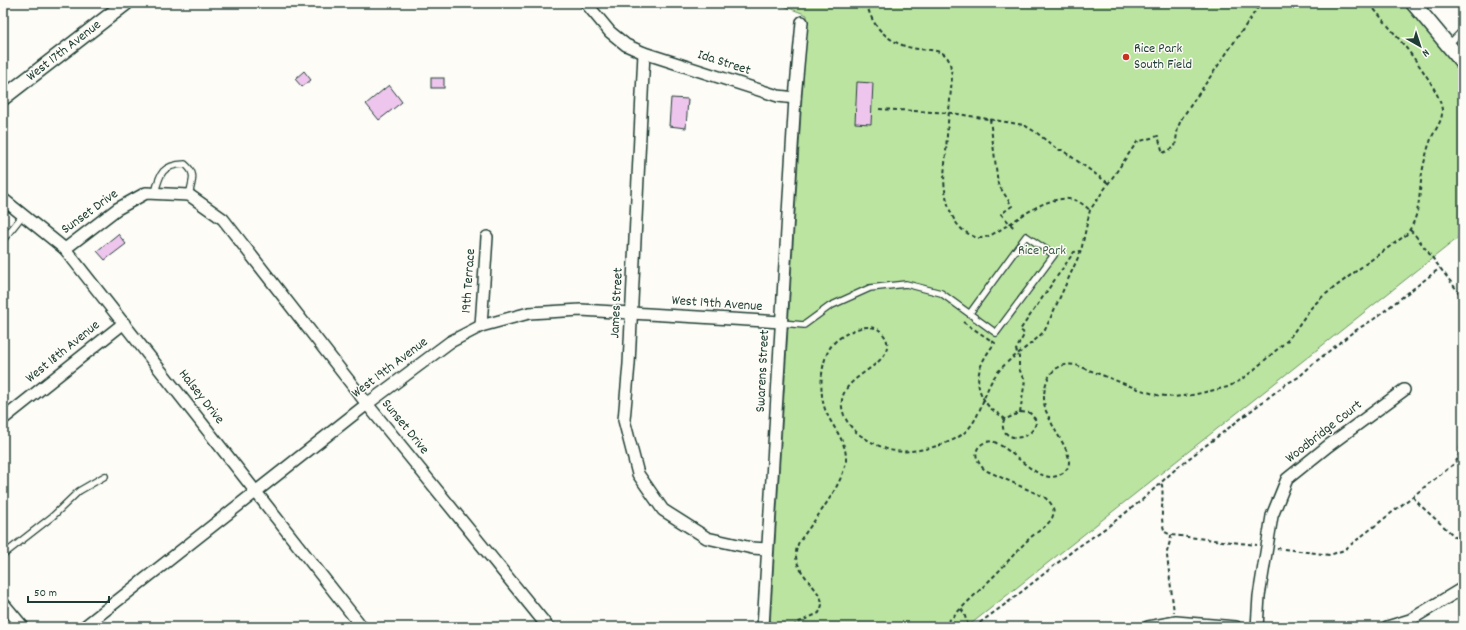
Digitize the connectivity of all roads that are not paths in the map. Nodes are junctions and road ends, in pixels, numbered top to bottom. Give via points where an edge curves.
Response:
1 (126, 3) edge
2 (586, 3) edge
3 (1414, 3) edge
4 (802, 22) dead end
5 (1463, 30) edge
6 (1448, 45) junction
7 (644, 53) junction
8 (1463, 63) edge
9 (3, 98) edge
10 (795, 98) junction
11 (155, 193) junction
12 (189, 195) junction
13 (3, 199) edge
14 (23, 215) junction
15 (487, 237) dead end
16 (3, 240) edge
17 (65, 249) junction
18 (632, 313) junction
19 (970, 313) junction
20 (781, 322) junction
21 (124, 323) junction
22 (481, 326) junction
23 (1404, 390) dead end
24 (367, 404) junction
25 (3, 419) edge
26 (105, 476) dead end
27 (256, 492) junction
28 (767, 549) junction
29 (3, 555) edge
30 (1463, 588) edge
31 (3, 603) edge
32 (22, 627) edge
33 (84, 627) edge
34 (362, 627) edge
35 (548, 627) edge
36 (763, 627) edge
37 (1148, 627) edge
38 (1236, 627) edge
39 (1257, 627) edge
40 (1387, 627) edge

1 - 9 street, West 17th Avenue
2 - 7 street via 610,32 626,45
3 - 6 street
4 - 10 street, Swarens Street
5 - 6 lane
6 - 8 street
7 - 10 street, Ida Street via 778,96
7 - 18 street, James Street
10 - 20 street, Swarens Street
11 - 12 street, Sunset Drive
11 - 12 lane via 159,176 169,166 185,164 192,170 193,177
11 - 17 street, Sunset Drive via 146,193 117,208
12 - 24 street, Sunset Drive via 222,219
13 - 14 street, Halsey Drive
14 - 16 lane
14 - 17 street, Halsey Drive
15 - 22 street, 19th Terrace
17 - 21 street, Halsey Drive
18 - 20 street, West 19th Avenue
18 - 22 street, West 19th Avenue via 581,310 530,313
18 - 28 street, James Street via 624,420 638,474 663,510 707,538
19 - 19 lane via 996,333 1054,255 1026,236
19 - 20 lane via 941,293 906,284 870,288 830,306 804,324
20 - 28 street, Swarens Street
21 - 25 street, West 18th Avenue
21 - 27 street, Halsey Drive
22 - 24 street, West 19th Avenue via 450,342
23 - 39 street, Woodbridge Court via 1287,479 1272,516 1260,589
24 - 27 street, West 19th Avenue
24 - 35 street, Sunset Drive
26 - 29 lane via 79,491 53,516
27 - 33 street, West 19th Avenue
27 - 34 street, Halsey Drive
28 - 36 street, Swarens Street
30 - 40 street via 1410,620
31 - 32 street
37 - 38 street via 1176,622

